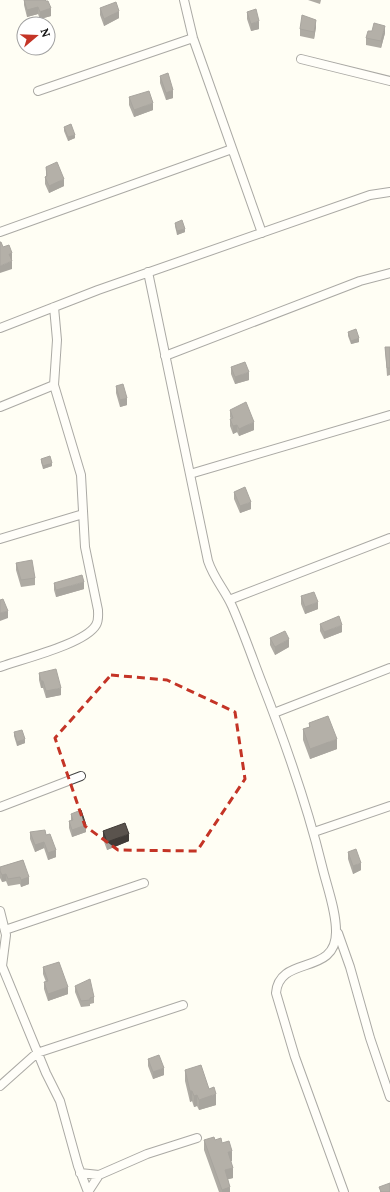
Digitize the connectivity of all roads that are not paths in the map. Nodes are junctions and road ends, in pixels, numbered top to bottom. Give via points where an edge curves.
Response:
1 (184, 0) edge
2 (193, 38) junction
3 (301, 59) dead end
4 (390, 81) edge
5 (38, 92) dead end
6 (232, 149) junction
7 (390, 192) edge
8 (0, 232) edge
9 (262, 233) junction
10 (148, 272) junction
11 (390, 273) edge
12 (54, 307) junction
13 (0, 328) edge
14 (165, 356) junction
15 (54, 386) junction
16 (0, 406) edge
17 (390, 416) edge
18 (190, 474) junction
19 (83, 514) junction
20 (390, 538) edge
21 (0, 539) edge
22 (229, 600) junction
23 (0, 667) edge
24 (390, 668) edge
25 (274, 713) junction
26 (81, 776) dead end
27 (390, 806) edge
28 (0, 807) edge
29 (314, 832) junction
30 (144, 883) dead end
31 (0, 911) edge
32 (6, 930) junction
33 (336, 931) junction
34 (184, 1005) dead end
35 (37, 1053) junction
36 (0, 1086) edge
37 (390, 1097) edge
38 (196, 1138) dead end
39 (80, 1173) junction
40 (99, 1175) junction
41 (88, 1192) edge
42 (344, 1192) edge

1 - 2 street
2 - 5 street
2 - 6 street
3 - 4 street
6 - 8 street
6 - 9 street
7 - 9 street via 370,195
9 - 10 street
10 - 12 street
10 - 14 street
11 - 14 street via 360,281
12 - 13 street
12 - 15 street via 57,340
14 - 18 street
15 - 16 street
15 - 19 street via 81,475
17 - 18 street
18 - 22 street via 208,562
19 - 21 street
19 - 23 street via 85,547 98,610 96,626 74,642
20 - 22 street
22 - 25 street
24 - 25 street
25 - 29 street
26 - 28 street
27 - 29 street
29 - 33 street
30 - 32 street
31 - 32 street
32 - 35 street via 2,966
33 - 37 street via 350,967
33 - 42 street via 335,947 330,953 316,962 284,974 276,985 276,993 295,1057
34 - 35 street
35 - 36 street
35 - 39 street via 60,1101
38 - 40 street via 147,1154
39 - 40 street
39 - 41 street
40 - 41 street

